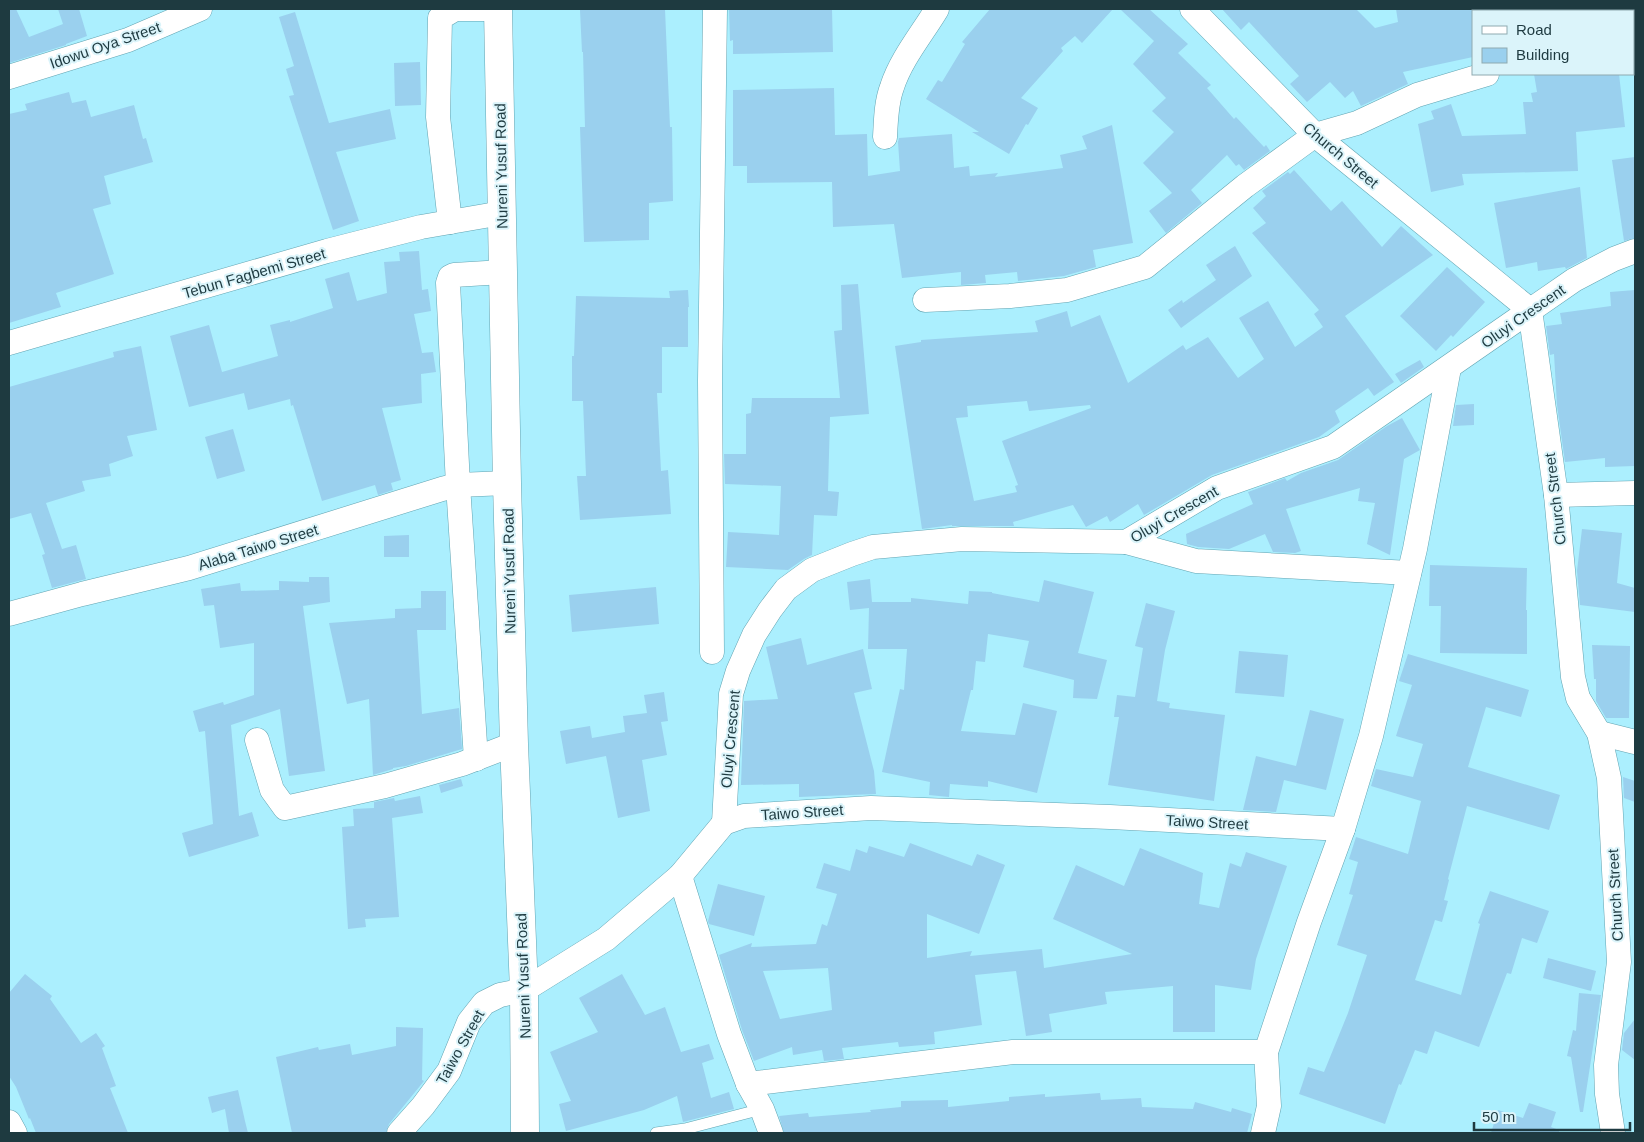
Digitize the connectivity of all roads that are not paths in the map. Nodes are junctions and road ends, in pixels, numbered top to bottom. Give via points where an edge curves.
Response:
1 (200, 9) edge
2 (498, 9) edge
3 (714, 9) edge
4 (937, 9) edge
5 (1192, 9) edge
6 (1484, 75) edge
7 (9, 77) edge
8 (1315, 135) junction
9 (885, 137) dead end
10 (502, 212) junction
11 (450, 222) junction
12 (1635, 251) edge
13 (503, 272) junction
14 (925, 300) dead end
15 (1530, 310) junction
16 (9, 343) edge
17 (1449, 368) junction
18 (507, 482) junction
19 (458, 485) junction
20 (1635, 493) edge
21 (1556, 495) junction
22 (1126, 542) junction
23 (1409, 573) junction
24 (9, 614) edge
25 (712, 652) dead end
26 (1599, 733) junction
27 (258, 740) dead end
28 (1635, 742) edge
29 (514, 744) junction
30 (476, 759) junction
31 (724, 823) junction
32 (1343, 829) junction
33 (680, 876) junction
34 (1627, 968) edge
35 (524, 990) junction
36 (1266, 1052) junction
37 (748, 1084) junction
38 (762, 1109) junction
39 (9, 1122) edge
40 (15, 1133) edge
41 (399, 1133) edge
42 (524, 1133) edge
43 (656, 1133) edge
44 (771, 1133) edge
45 (1263, 1133) edge
46 (1613, 1133) edge

1 - 7 street, Idowu Oya Street via 128,40
2 - 10 street, Nureni Yusuf Road
2 - 11 street via 455,9 440,18 438,117
3 - 25 street via 710,381
4 - 9 street via 892,86
5 - 8 street, Church Street
6 - 8 street via 1417,95 1357,123
8 - 14 street via 1144,267 1067,290
8 - 15 street, Church Street
10 - 11 street, Tebun Fagbemi Street
10 - 13 street, Nureni Yusuf Road
11 - 16 street, Tebun Fagbemi Street via 328,251
12 - 15 street, Oluyi Crescent via 1574,280
13 - 18 street, Nureni Yusuf Road
13 - 19 street via 454,275 448,283
15 - 17 street, Oluyi Crescent
15 - 21 street, Church Street
17 - 22 street, Oluyi Crescent via 1334,447 1217,488
17 - 23 street
18 - 19 street, Alaba Taiwo Street
18 - 29 street, Nureni Yusuf Road
19 - 24 street, Alaba Taiwo Street via 189,568
19 - 30 street
20 - 21 street
21 - 26 street, Church Street via 1573,677 1578,698
22 - 23 street via 1196,561
22 - 31 street, Oluyi Crescent via 962,539 873,547 812,570 786,589 770,610 754,635 738,671 731,694
23 - 32 street via 1371,736
26 - 28 street
26 - 34 street, Church Street via 1609,778
27 - 30 street via 272,790 285,808 385,786
29 - 30 street
29 - 35 street, Nureni Yusuf Road
31 - 32 street, Taiwo Street via 744,816 871,808
31 - 33 street, Taiwo Street
32 - 36 street
33 - 35 street, Taiwo Street via 606,939
33 - 37 street via 729,1034
34 - 46 street, Church Street via 1606,1065
35 - 41 street, Taiwo Street via 500,995 484,1003 469,1022 449,1071
35 - 42 street, Nureni Yusuf Road
36 - 37 street via 1013,1052
36 - 45 street via 1269,1106
37 - 38 street
38 - 43 lane
38 - 44 street
39 - 40 street

